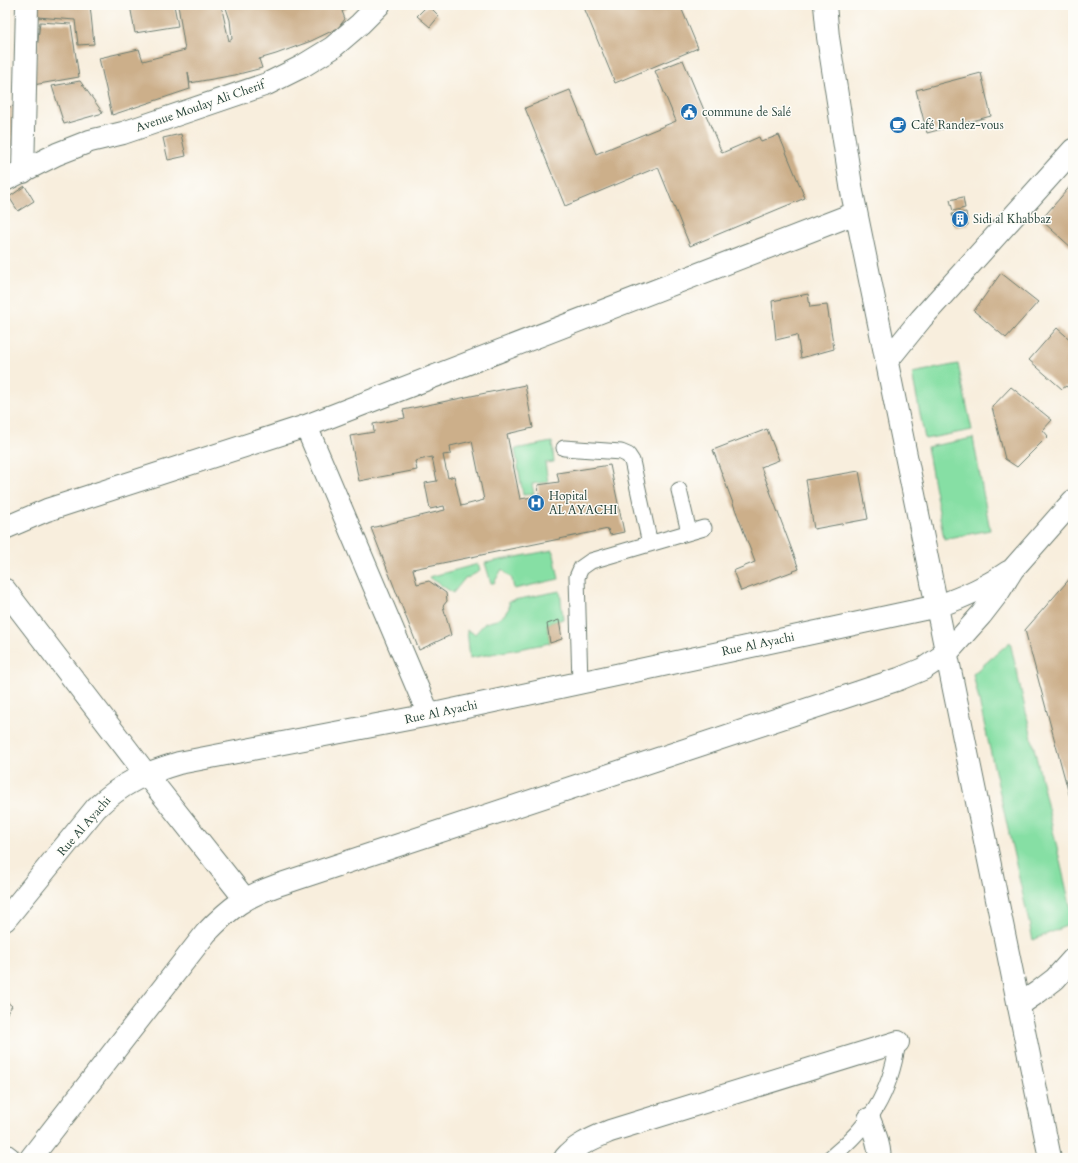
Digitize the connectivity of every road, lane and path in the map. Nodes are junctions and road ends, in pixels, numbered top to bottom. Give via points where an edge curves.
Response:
1 (27, 5) edge
2 (379, 5) edge
3 (825, 5) edge
4 (1073, 150) edge
5 (14, 176) edge
6 (856, 213) junction
7 (887, 361) junction
8 (306, 426) junction
9 (564, 448) dead end
10 (679, 490) dead end
11 (1073, 501) edge
12 (5, 528) edge
13 (704, 528) dead end
14 (689, 532) junction
15 (650, 544) junction
16 (1013, 569) junction
17 (5, 590) edge
18 (938, 606) junction
19 (947, 653) junction
20 (580, 683) junction
21 (429, 715) junction
22 (146, 774) junction
23 (245, 899) junction
24 (5, 920) edge
25 (1073, 959) edge
26 (1019, 1005) junction
27 (898, 1042) joint
28 (869, 1119) junction
29 (5, 1155) edge
30 (9, 1158) edge
31 (31, 1158) edge
32 (565, 1158) edge
33 (830, 1158) edge
34 (880, 1158) edge
35 (1050, 1158) edge

1 - 5 street
2 - 5 street, Avenue Moulay Ali Cherif via 332,48 267,84 123,133 90,141
3 - 6 street
4 - 7 street via 921,319
6 - 7 street
6 - 8 street
7 - 18 street
8 - 12 street via 47,510
8 - 21 street
9 - 15 lane via 621,452 628,455 632,461
10 - 14 lane
11 - 16 street
13 - 14 lane
14 - 15 lane
15 - 20 lane via 591,561 578,572
16 - 18 street, Rue Al Ayachi via 990,585
16 - 19 street via 981,615
17 - 22 street
18 - 19 street
18 - 20 street, Rue Al Ayachi
19 - 23 street via 923,669 899,679 278,885
19 - 26 street
20 - 21 street, Rue Al Ayachi
21 - 22 street, Rue Al Ayachi via 179,763
22 - 23 street
22 - 24 street, Rue Al Ayachi via 119,788 96,808
23 - 31 street via 225,913 206,933
25 - 26 street via 1055,979
26 - 35 street
27 - 28 lane via 889,1082
27 - 32 street via 610,1131 589,1140
28 - 33 lane via 853,1138
28 - 34 street via 876,1133
29 - 30 street

